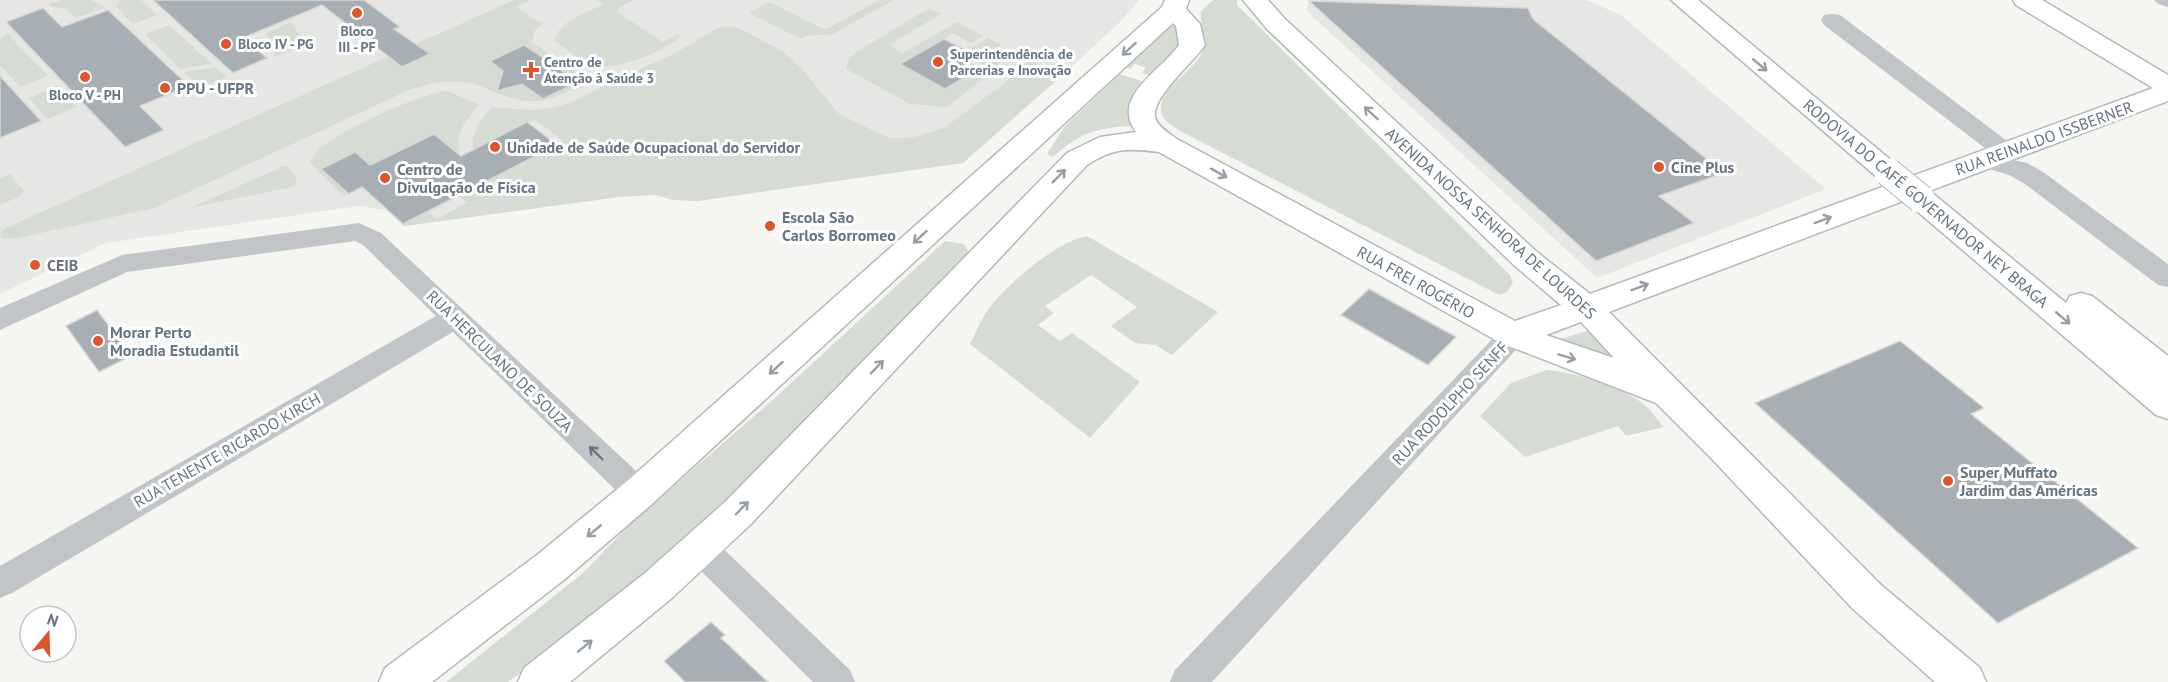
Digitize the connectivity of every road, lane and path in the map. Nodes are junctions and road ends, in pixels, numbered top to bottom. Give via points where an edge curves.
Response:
1 (1255, 0) edge
2 (1683, 0) edge
3 (1710, 0) edge
4 (2025, 0) edge
5 (1181, 3) edge
6 (1832, 20) dead end
7 (2168, 86) edge
8 (2168, 92) edge
9 (1167, 145) junction
10 (1995, 156) junction
11 (1916, 182) junction
12 (1526, 259) junction
13 (2168, 278) edge
14 (1586, 308) junction
15 (455, 318) junction
16 (0, 320) edge
17 (1513, 335) junction
18 (2168, 374) edge
19 (1673, 399) junction
20 (2168, 406) edge
21 (639, 493) junction
22 (1822, 539) junction
23 (700, 548) junction
24 (0, 583) edge
25 (412, 676) edge
26 (539, 682) edge
27 (837, 682) edge
28 (1188, 682) edge
29 (1965, 682) edge
30 (1971, 682) edge

12 -> 1 main road, AVENIDA NOSSA SENHORA DE LOURDES
2 -> 11 main road, RODOVIA DO CAFÉ GOVERNADOR NEY BRAGA
3 - 11 main road, RODOVIA DO CAFÉ GOVERNADOR NEY BRAGA
4 - 7 main road
5 - 9 main road via 1192,45 1140,107 1144,125
5 -> 21 main road
6 - 10 street
8 - 10 main road, RUA REINALDO ISSBERNER
9 -> 17 main road, RUA FREI ROGÉRIO
23 -> 9 main road via 1077,159 1103,144 1122,140
10 - 11 main road, RUA REINALDO ISSBERNER
10 - 13 street via 2034,178
14 -> 11 main road, RUA RODOLPHO SENFF
11 - 18 main road, RODOVIA DO CAFÉ GOVERNADOR NEY BRAGA
11 -> 20 main road, RODOVIA DO CAFÉ GOVERNADOR NEY BRAGA
12 - 14 main road, AVENIDA NOSSA SENHORA DE LOURDES
12 - 17 main road via 1536,276 1539,299 1533,317
14 - 17 main road, RUA RODOLPHO SENFF
14 - 19 main road, AVENIDA NOSSA SENHORA DE LOURDES
15 - 16 street, RUA HERCULANO DE SOUZA via 372,239 359,232 122,264
21 -> 15 street, RUA HERCULANO DE SOUZA
15 - 24 street, RUA TENENTE RICARDO KIRCH
17 -> 19 main road, RUA FREI ROGÉRIO via 1631,378
17 - 28 street, RUA RODOLPHO SENFF
19 - 22 main road, AVENIDA NOSSA SENHORA DE LOURDES
21 -> 25 main road
22 - 29 main road, AVENIDA NOSSA SENHORA DE LOURDES via 1867,597
22 - 30 main road, AVENIDA NOSSA SENHORA DE LOURDES via 1883,584
26 -> 23 main road
23 - 27 street

